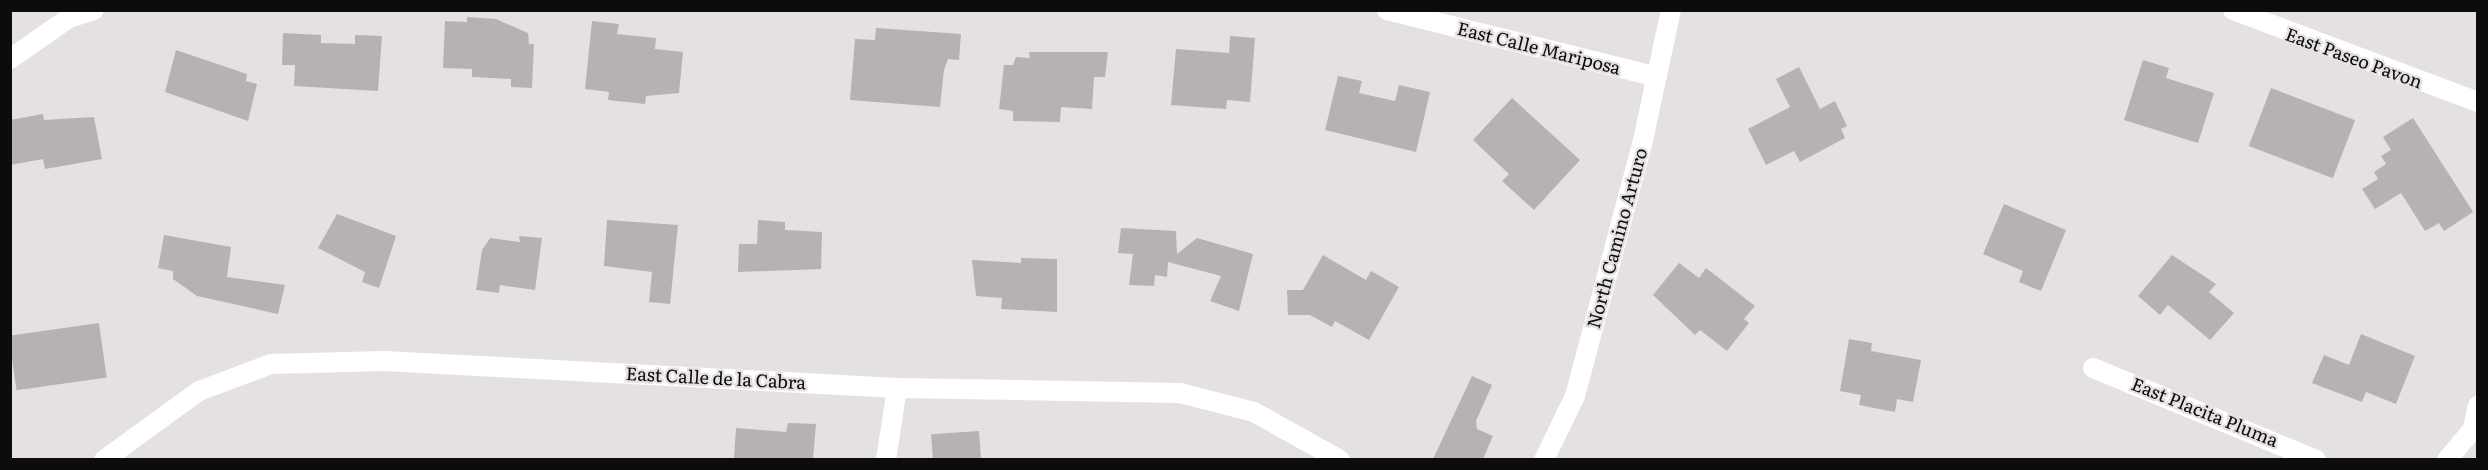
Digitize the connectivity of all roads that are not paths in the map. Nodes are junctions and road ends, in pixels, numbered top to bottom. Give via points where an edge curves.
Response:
1 (94, 10) edge
2 (1387, 10) edge
3 (1671, 10) edge
4 (2233, 10) edge
5 (10, 59) edge
6 (1657, 77) junction
7 (2478, 102) edge
8 (2093, 368) dead end
9 (897, 388) junction
10 (2478, 406) edge
11 (104, 459) edge
12 (886, 459) edge
13 (1340, 459) edge
14 (1544, 459) edge
15 (2316, 459) edge
16 (2447, 459) edge

1 - 5 street via 69,18
2 - 6 street, East Calle Mariposa
3 - 6 street, North Camino Arturo
4 - 7 street, East Paseo Pavon
6 - 14 street, North Camino Arturo via 1575,396
8 - 15 street, East Placita Pluma
9 - 11 street, East Calle de la Cabra via 384,361 271,364 199,391
9 - 12 street
9 - 13 street, East Calle de la Cabra via 1180,393 1254,412
10 - 16 street via 2473,429

